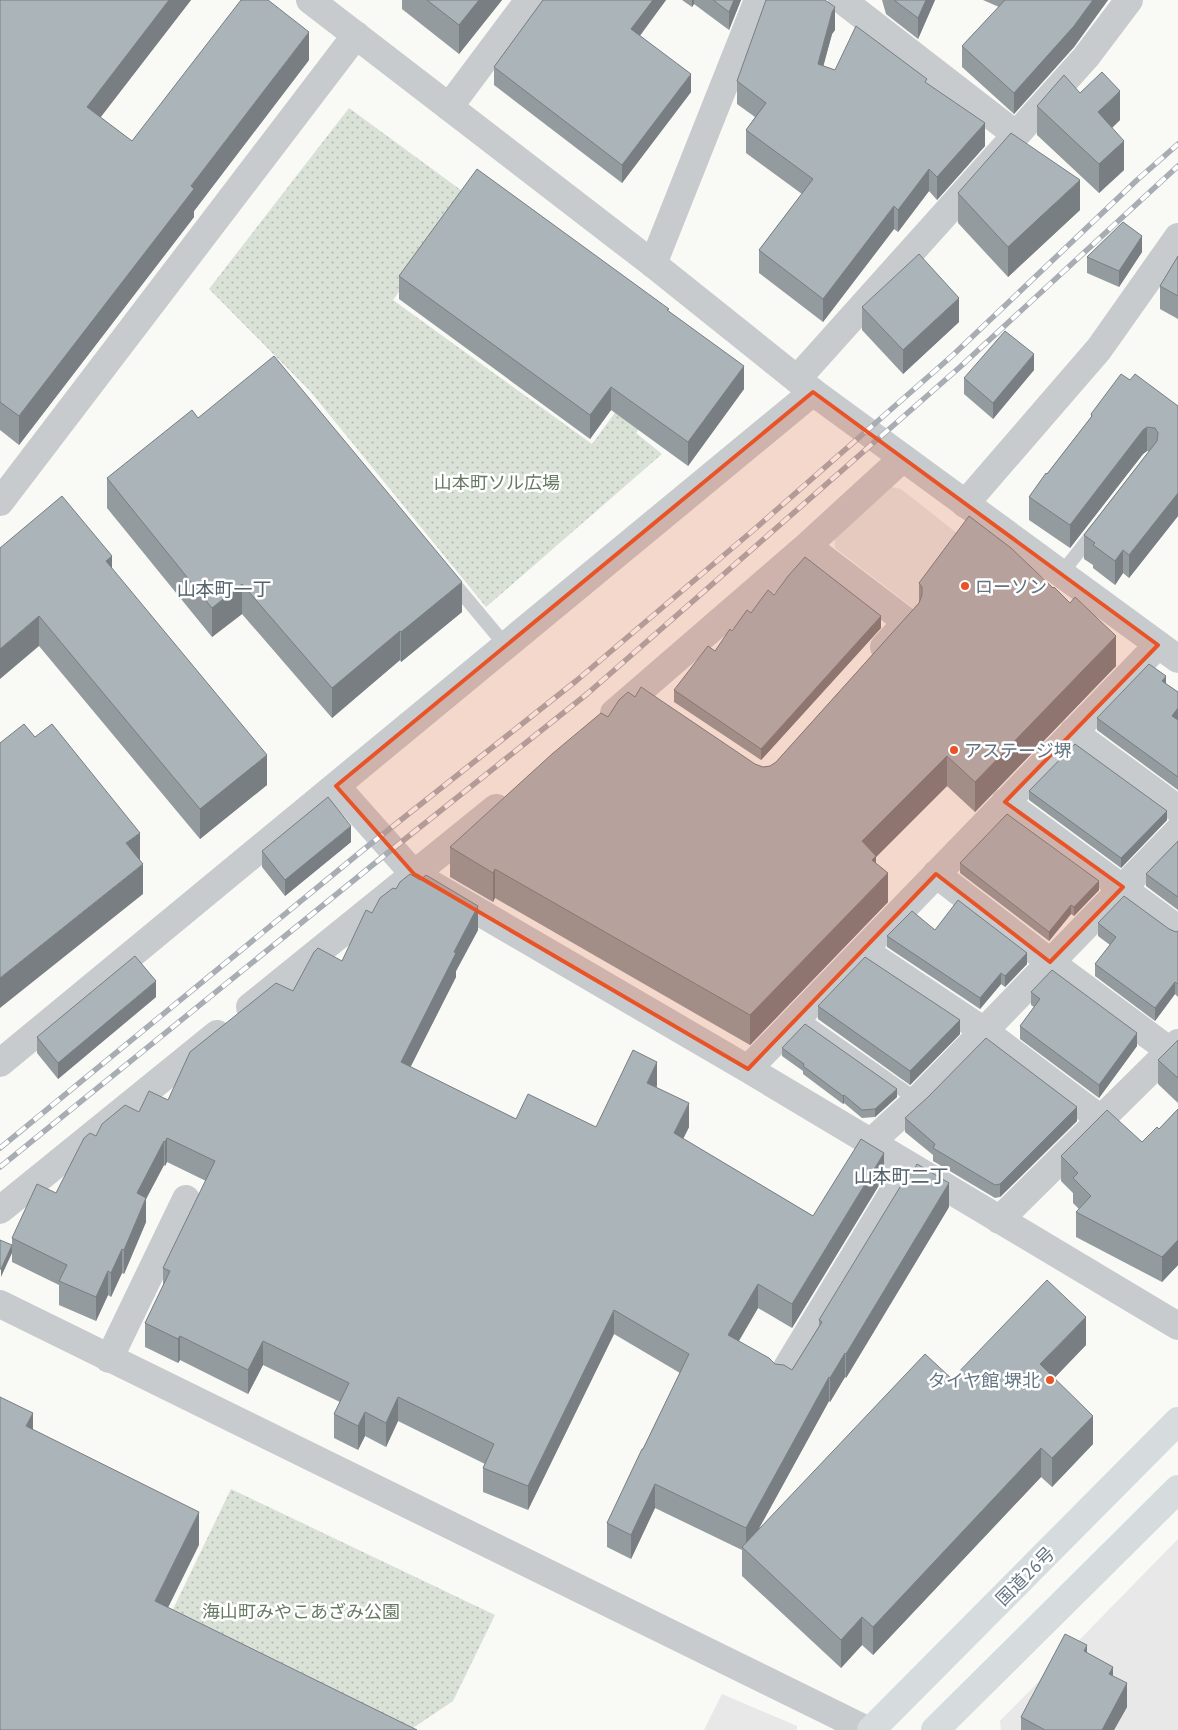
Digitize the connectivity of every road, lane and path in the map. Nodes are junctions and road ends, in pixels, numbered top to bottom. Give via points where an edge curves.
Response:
1 (310, 0) edge
2 (529, 0) edge
3 (758, 0) edge
4 (1128, 0) edge
5 (852, 3) edge
6 (356, 36) junction
7 (449, 107) junction
8 (1016, 134) junction
9 (1178, 237) edge
10 (653, 264) junction
11 (805, 386) junction
12 (903, 458) junction
13 (0, 502) edge
14 (965, 504) junction
15 (1102, 520) edge
16 (807, 546) junction
17 (441, 568) edge
18 (1061, 574) junction
19 (506, 646) junction
20 (1168, 652) edge
21 (868, 665) edge
22 (636, 695) junction
23 (660, 711) edge
24 (598, 726) edge
25 (1074, 732) junction
26 (336, 786) junction
27 (514, 794) edge
28 (1005, 802) junction
29 (1178, 808) edge
30 (1178, 831) edge
31 (414, 874) junction
32 (936, 874) junction
33 (1123, 887) junction
34 (1178, 929) edge
35 (863, 950) junction
36 (1050, 962) junction
37 (799, 1017) junction
38 (984, 1031) junction
39 (1174, 1047) edge
40 (0, 1063) edge
41 (748, 1069) junction
42 (917, 1100) junction
43 (1102, 1120) junction
44 (870, 1143) junction
45 (909, 1166) junction
46 (186, 1199) dead end
47 (0, 1210) edge
48 (999, 1220) junction
49 (0, 1304) edge
50 (1178, 1326) edge
51 (109, 1359) junction
52 (783, 1374) edge
53 (1178, 1421) edge
54 (1178, 1489) edge
55 (867, 1730) edge
56 (871, 1730) edge
57 (935, 1730) edge

1 - 6 street
2 - 7 street
3 - 10 street
4 - 8 street via 1086,57
5 - 8 street
6 - 7 street
6 - 13 street
7 - 10 street
8 - 11 street
9 - 14 street via 1099,349
10 - 11 street
11 - 12 street
11 - 19 street
12 - 14 street
12 - 16 street
14 - 18 street
15 - 18 lane
16 - 21 street via 907,622
16 - 22 street
17 - 19 lane
18 - 20 street
19 - 26 street
20 - 25 street
22 - 23 street
22 - 24 street
25 - 28 street
25 - 29 street
26 - 31 street
26 - 40 street
27 - 31 street
28 - 32 street
28 - 33 street
30 - 33 street
31 - 41 street
31 - 47 street
32 - 35 street
32 - 36 street
33 - 34 street
33 - 36 street
35 - 37 street
35 - 38 street
36 - 38 street
36 - 39 street
37 - 41 street
37 - 42 lane
38 - 42 street
38 - 43 street
39 - 43 street
41 - 44 street
42 - 44 street
43 - 48 street
44 - 45 street
45 - 48 street
45 - 52 street
46 - 51 street
48 - 50 street
49 - 51 street
51 - 55 street
53 - 56 highway, 国道26号
54 - 57 highway

